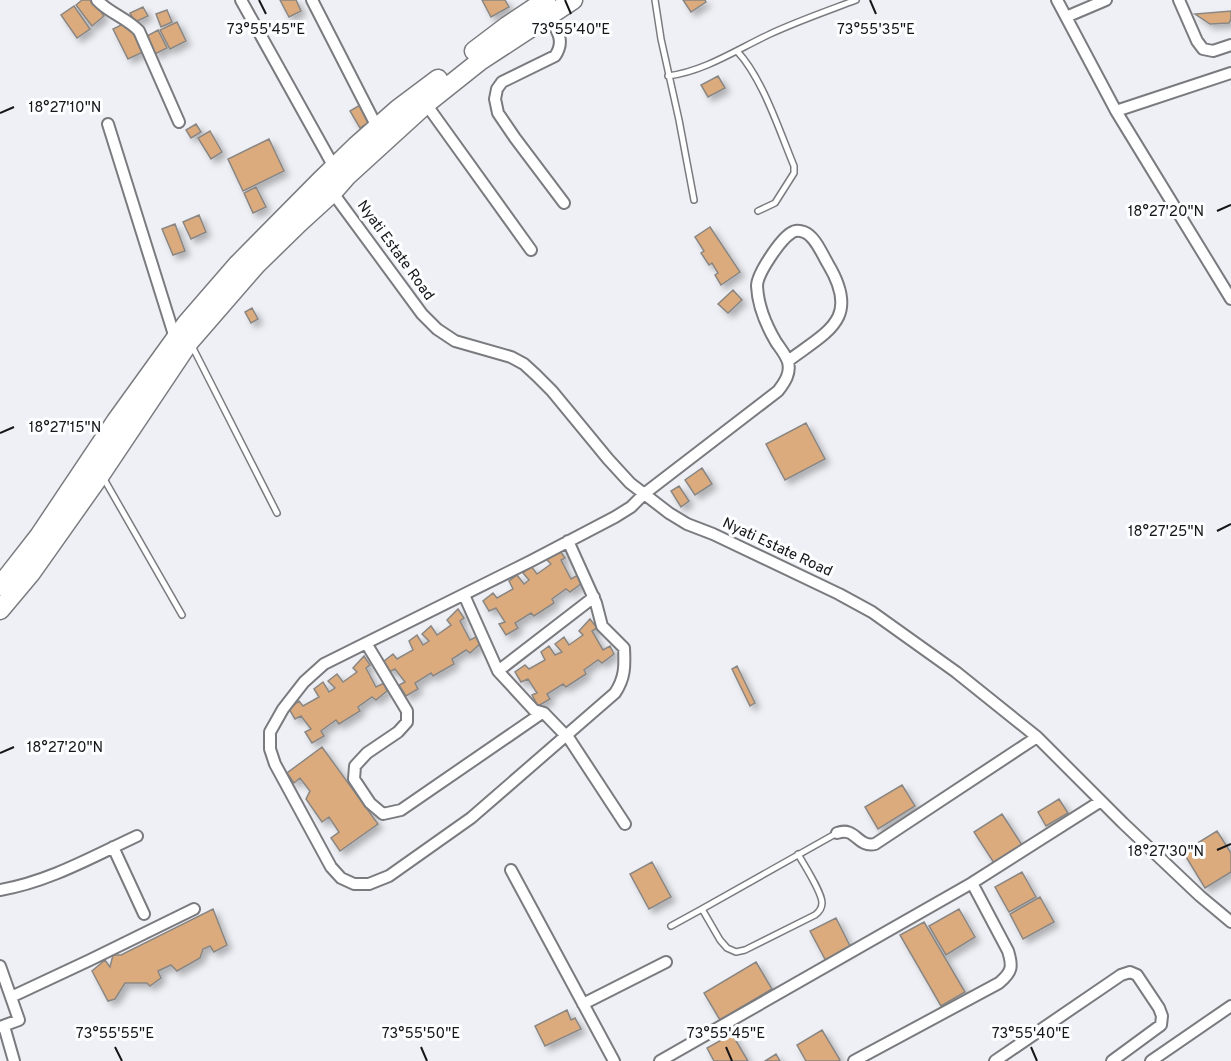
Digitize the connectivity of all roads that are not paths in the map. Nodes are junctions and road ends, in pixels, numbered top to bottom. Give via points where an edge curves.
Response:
1 (97, 0) edge
2 (241, 0) edge
3 (312, 0) edge
4 (573, 0) edge
5 (655, 0) edge
6 (856, 0) edge
7 (1057, 0) edge
8 (1106, 0) edge
9 (1179, 0) edge
10 (544, 4) edge
11 (1066, 16) junction
12 (1231, 45) edge
13 (737, 51) junction
14 (1231, 73) edge
15 (668, 76) junction
16 (426, 104) junction
17 (1116, 111) junction
18 (179, 122) dead end
19 (108, 124) dead end
20 (377, 128) junction
21 (329, 180) junction
22 (694, 200) dead end
23 (564, 203) dead end
24 (758, 211) dead end
25 (531, 250) dead end
26 (1231, 299) edge
27 (182, 340) junction
28 (788, 361) junction
29 (101, 474) junction
30 (644, 494) junction
31 (277, 513) dead end
32 (568, 542) junction
33 (0, 586) edge
34 (464, 595) junction
35 (594, 597) junction
36 (0, 610) edge
37 (182, 615) dead end
38 (366, 644) junction
39 (498, 671) junction
40 (542, 713) junction
41 (566, 736) junction
42 (1036, 737) junction
43 (1101, 801) junction
44 (626, 824) dead end
45 (837, 833) joint
46 (136, 836) dead end
47 (113, 847) junction
48 (798, 854) junction
49 (511, 870) dead end
50 (972, 883) junction
51 (0, 891) edge
52 (194, 909) dead end
53 (702, 909) junction
54 (144, 914) dead end
55 (1231, 922) edge
56 (671, 927) dead end
57 (666, 962) dead end
58 (0, 966) edge
59 (11, 997) junction
60 (583, 1004) junction
61 (1231, 1006) edge
62 (2, 1027) edge
63 (14, 1061) edge
64 (614, 1061) edge
65 (660, 1061) edge
66 (854, 1061) edge
67 (995, 1061) edge
68 (1112, 1061) edge
69 (1151, 1061) edge

1 - 18 street via 139,31
2 - 21 street, Nyati Estate Road
3 - 20 street
4 - 10 highway
5 - 15 lane
6 - 13 lane
7 - 11 street
8 - 11 street
9 - 12 street via 1203,49 1213,51
10 - 16 highway
10 - 20 highway via 507,26
10 - 23 street via 560,36 560,50 502,82 495,99 498,113
11 - 17 street
13 - 15 lane via 704,67
13 - 24 lane via 753,71 794,166 794,173 775,203
14 - 17 street
15 - 22 lane
16 - 21 highway via 347,176
16 - 25 street
17 - 26 street
19 - 27 street
20 - 21 highway
21 - 27 highway via 299,223
21 - 30 street, Nyati Estate Road via 422,314 437,329 455,341 524,364
27 - 29 highway
27 - 31 lane
27 - 33 highway via 116,421 39,536
28 - 28 street via 759,306 757,284 782,241 797,230 812,238 836,278 842,307 834,325
28 - 30 street via 788,375 778,391
29 - 36 highway via 32,573
29 - 37 lane
30 - 32 street via 631,507
30 - 42 street, Nyati Estate Road via 687,524 872,612 956,672
32 - 34 street
32 - 35 street
34 - 38 street
34 - 39 street
35 - 39 street
35 - 41 street via 602,626 624,648 623,682
38 - 40 street via 407,711 407,722 398,732 355,766 354,779 383,814 401,810
38 - 41 street via 324,664 303,682 270,732 275,764 331,867 354,884 369,884 389,876 417,857 471,818
39 - 40 street via 534,710
40 - 41 street
41 - 44 street
42 - 43 street, Nyati Estate Road
42 - 45 street via 875,844 866,845 851,832
43 - 50 street
43 - 55 street, Nyati Estate Road
45 - 48 lane
46 - 47 street
47 - 51 street via 41,880
47 - 54 street
48 - 53 lane
48 - 53 lane via 820,894 821,910 815,915 736,952 720,940
49 - 60 street
50 - 65 street
50 - 66 street via 1008,951 1011,969 1007,976
52 - 59 street
53 - 56 lane
57 - 60 street
58 - 59 street
59 - 62 street via 19,1020
60 - 64 street
61 - 69 street
62 - 63 street
67 - 68 street via 1130,972 1137,975 1159,1008 1161,1025

